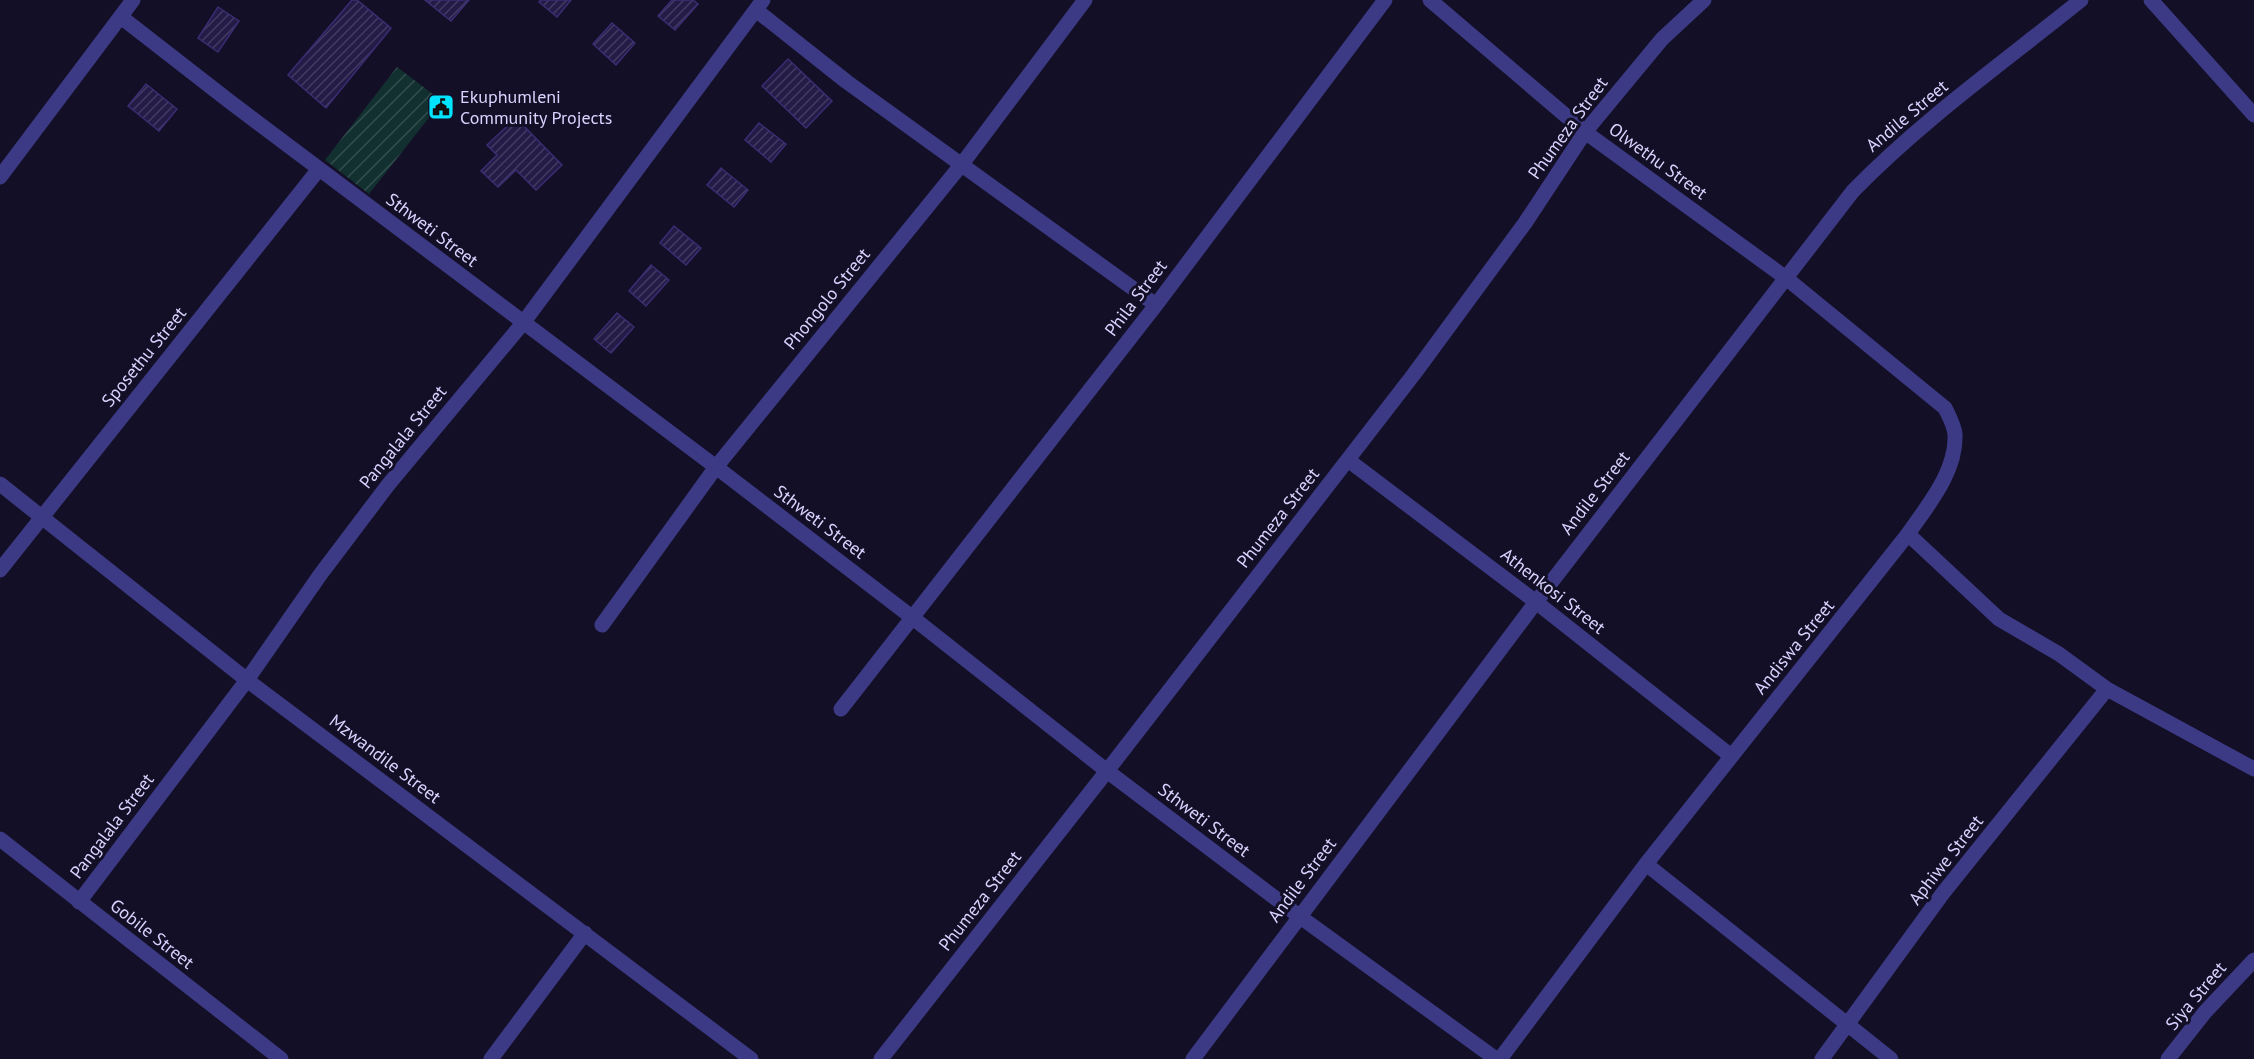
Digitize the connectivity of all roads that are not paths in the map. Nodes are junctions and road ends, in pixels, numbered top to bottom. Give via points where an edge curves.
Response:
1 (133, 0) edge
2 (1085, 0) edge
3 (1385, 0) edge
4 (1430, 0) edge
5 (1704, 0) edge
6 (2081, 0) edge
7 (2151, 0) edge
8 (759, 5) edge
9 (121, 17) junction
10 (2254, 115) edge
11 (1585, 132) junction
12 (962, 164) junction
13 (319, 169) junction
14 (0, 177) edge
15 (1786, 278) junction
16 (1156, 305) junction
17 (523, 323) junction
18 (1348, 460) junction
19 (716, 467) junction
20 (0, 484) edge
21 (41, 517) junction
22 (1908, 534) junction
23 (0, 570) edge
24 (1536, 602) junction
25 (913, 618) junction
26 (602, 625) dead end
27 (247, 680) junction
28 (2108, 689) junction
29 (841, 709) dead end
30 (1731, 756) junction
31 (2254, 769) edge
32 (1107, 771) junction
33 (0, 839) edge
34 (1646, 864) junction
35 (79, 902) junction
36 (1299, 916) junction
37 (585, 933) junction
38 (2254, 960) edge
39 (1849, 1024) junction
40 (281, 1059) edge
41 (491, 1059) edge
42 (751, 1059) edge
43 (881, 1059) edge
44 (1193, 1059) edge
45 (1498, 1059) edge
46 (1822, 1059) edge
47 (1891, 1059) edge
48 (2168, 1059) edge

1 - 9 street
2 - 12 street, Phongolo Street
3 - 16 street, Phila Street
4 - 11 street, Olwethu Street
5 - 11 street, Phumeza Street via 1662,39
6 - 15 street, Andile Street via 1877,167 1828,221
7 - 10 street
8 - 12 street via 847,82
8 - 17 street, Pangalala Street
9 - 13 street, Sthweti Street
9 - 14 street
11 - 15 street, Olwethu Street
11 - 18 street, Phumeza Street via 1525,223
12 - 16 street
12 - 19 street, Phongolo Street
13 - 17 street, Sthweti Street
13 - 21 street, Sposethu Street
15 - 22 street, Andiswa Street via 1945,408 1952,422 1953,456 1945,476
15 - 24 street, Andile Street
16 - 25 street, Phila Street
17 - 19 street, Sthweti Street
17 - 27 street, Pangalala Street via 388,485
18 - 24 street, Athenkosi Street
18 - 32 street, Phumeza Street
19 - 25 street, Sthweti Street
19 - 26 street, Phongolo Street
20 - 21 street, Mzwandile Street
21 - 23 street, Sposethu Street
21 - 27 street, Mzwandile Street
22 - 28 street via 1999,619
22 - 30 street, Andiswa Street
24 - 30 street, Athenkosi Street
24 - 36 street, Andile Street
25 - 29 street, Phila Street
25 - 32 street, Sthweti Street
27 - 35 street, Pangalala Street
27 - 37 street, Mzwandile Street
28 - 31 street
28 - 39 street, Aphiwe Street via 1943,893
30 - 34 street, Andiswa Street
32 - 36 street, Sthweti Street
32 - 43 street, Phumeza Street
33 - 35 street, Gobile Street
34 - 39 street
34 - 45 street, Andiswa Street
35 - 40 street, Gobile Street
36 - 44 street, Andile Street
36 - 45 street, Sthweti Street
37 - 41 street
37 - 42 street, Mzwandile Street
38 - 48 street, Siya Street
39 - 46 street, Aphiwe Street
39 - 47 street

